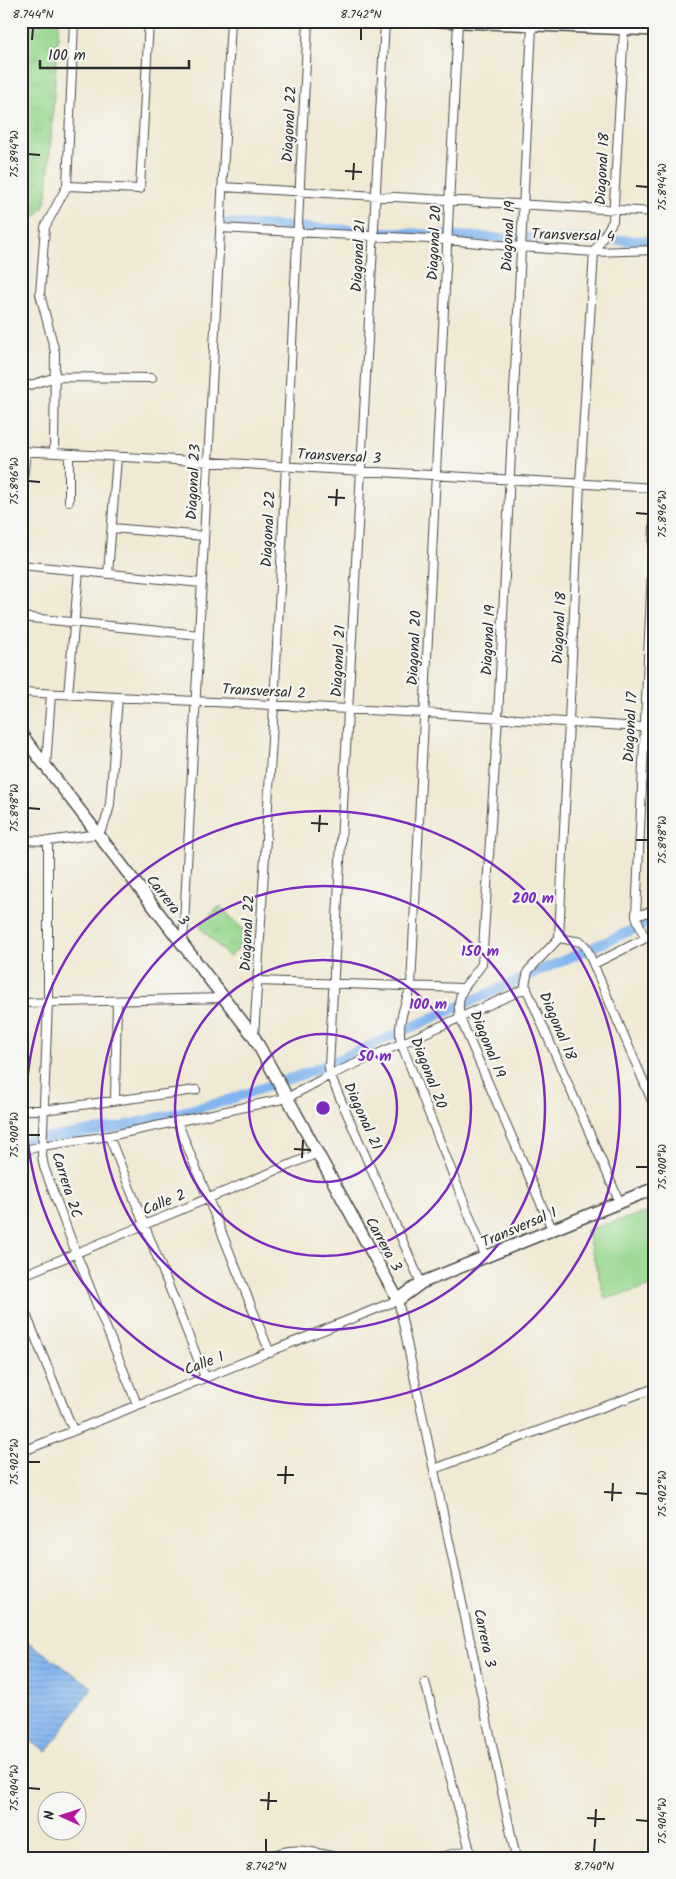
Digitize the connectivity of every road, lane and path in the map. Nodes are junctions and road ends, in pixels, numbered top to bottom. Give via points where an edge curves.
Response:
1 (74, 21) edge
2 (149, 21) edge
3 (231, 21) edge
4 (308, 21) edge
5 (385, 21) edge
6 (441, 21) edge
7 (458, 22) edge
8 (532, 26) junction
9 (624, 29) junction
10 (655, 30) edge
11 (68, 186) junction
12 (222, 187) junction
13 (299, 192) junction
14 (376, 197) junction
15 (450, 200) junction
16 (523, 205) junction
17 (614, 210) junction
18 (655, 212) edge
19 (220, 228) junction
20 (297, 230) junction
21 (373, 234) junction
22 (447, 239) junction
23 (521, 245) junction
24 (596, 248) junction
25 (655, 250) edge
26 (56, 377) junction
27 (152, 378) dead end
28 (21, 388) edge
29 (23, 451) edge
30 (54, 453) junction
31 (70, 454) junction
32 (117, 457) junction
33 (208, 462) junction
34 (285, 466) junction
35 (361, 471) junction
36 (436, 475) junction
37 (510, 479) junction
38 (580, 484) junction
39 (655, 488) edge
40 (21, 498) edge
41 (70, 501) dead end
42 (655, 507) edge
43 (112, 528) junction
44 (204, 536) junction
45 (21, 565) edge
46 (79, 571) junction
47 (108, 574) junction
48 (201, 583) junction
49 (21, 617) edge
50 (75, 622) junction
51 (199, 635) junction
52 (21, 692) edge
53 (51, 694) junction
54 (68, 694) junction
55 (118, 697) junction
56 (196, 702) junction
57 (274, 706) junction
58 (350, 709) junction
59 (425, 713) junction
60 (498, 717) junction
61 (568, 723) junction
62 (644, 728) junction
63 (655, 728) edge
64 (21, 734) edge
65 (46, 768) junction
66 (98, 834) junction
67 (21, 840) edge
68 (48, 840) junction
69 (655, 910) edge
70 (637, 920) junction
71 (559, 938) junction
72 (649, 938) edge
73 (183, 943) junction
74 (593, 962) junction
75 (258, 981) junction
76 (334, 983) junction
77 (411, 986) junction
78 (526, 986) junction
79 (462, 988) junction
80 (224, 998) junction
81 (117, 1001) junction
82 (48, 1002) junction
83 (21, 1003) edge
84 (460, 1016) junction
85 (254, 1038) junction
86 (401, 1042) junction
87 (330, 1071) junction
88 (196, 1090) dead end
89 (286, 1095) junction
90 (115, 1100) junction
91 (655, 1108) edge
92 (21, 1110) edge
93 (43, 1110) junction
94 (177, 1121) junction
95 (109, 1136) junction
96 (42, 1144) junction
97 (21, 1151) edge
98 (318, 1153) junction
99 (655, 1188) edge
100 (209, 1198) junction
101 (620, 1203) junction
102 (144, 1225) junction
103 (552, 1229) junction
104 (76, 1253) junction
105 (486, 1258) junction
106 (21, 1276) edge
107 (421, 1283) junction
108 (398, 1300) junction
109 (21, 1302) edge
110 (270, 1353) junction
111 (205, 1377) junction
112 (655, 1388) edge
113 (137, 1404) junction
114 (73, 1430) junction
115 (21, 1452) edge
116 (434, 1469) junction
117 (425, 1682) dead end
118 (471, 1854) edge
119 (268, 1858) edge
120 (341, 1858) edge
121 (435, 1858) edge
122 (516, 1858) edge

1 - 11 street
2 - 11 street via 140,189
3 - 12 street, Diagonal 23
4 - 13 street, Diagonal 22
5 - 14 street, Diagonal 21
6 - 7 street
7 - 8 street
7 - 15 street, Diagonal 20
8 - 9 street
8 - 16 street, Diagonal 19
9 - 10 street
9 - 17 street, Diagonal 18
11 - 26 street via 46,227 40,294 53,338
12 - 13 street
12 - 19 street, Diagonal 23
13 - 14 street
13 - 20 street, Diagonal 22
14 - 15 street
14 - 21 street, Diagonal 21
15 - 16 street
15 - 22 street, Diagonal 20
16 - 17 street
16 - 23 street, Diagonal 19
17 - 18 street
17 - 24 street, Diagonal 18 via 613,221
19 - 20 street, Transversal 4
19 - 33 street, Diagonal 23
20 - 21 street, Transversal 4
20 - 34 street, Diagonal 22
21 - 22 street, Transversal 4
21 - 35 street, Diagonal 21
22 - 23 street, Transversal 4
22 - 36 street, Diagonal 20
23 - 24 street, Transversal 4
23 - 37 street, Diagonal 19
24 - 25 street, Transversal 4
24 - 38 street, Diagonal 18
26 - 27 street
26 - 28 street
26 - 30 street
29 - 30 street, Transversal 3
29 - 40 street
30 - 31 street, Transversal 3
31 - 32 street, Transversal 3
31 - 41 street
32 - 33 street, Transversal 3
32 - 43 street
33 - 34 street, Transversal 3
33 - 44 street, Diagonal 23
34 - 35 street, Transversal 3
34 - 57 street, Diagonal 22
35 - 36 street, Transversal 3
35 - 58 street, Diagonal 21
36 - 37 street, Transversal 3
36 - 59 street, Diagonal 20
37 - 38 street, Transversal 3
37 - 60 street, Diagonal 19
38 - 39 street, Transversal 3
38 - 61 street, Diagonal 18
42 - 62 street, Diagonal 17
43 - 44 street
43 - 47 street
44 - 48 street, Diagonal 23
45 - 46 street
46 - 47 street
46 - 50 street
47 - 48 street
48 - 51 street, Diagonal 23
49 - 50 street
50 - 51 street
50 - 54 street
51 - 56 street, Diagonal 23
52 - 53 street, Transversal 2
53 - 54 street, Transversal 2
53 - 65 street
54 - 55 street, Transversal 2
55 - 56 street, Transversal 2
55 - 66 street via 108,818
56 - 57 street, Transversal 2
56 - 73 street, Diagonal 23
57 - 58 street, Transversal 2
57 - 75 street, Diagonal 22
58 - 59 street, Transversal 2
58 - 76 street, Diagonal 21
59 - 60 street, Transversal 2
59 - 77 street, Diagonal 20
60 - 61 street, Transversal 2
60 - 79 street, Diagonal 19 via 482,964
61 - 62 street, Transversal 2
61 - 71 street, Diagonal 18
62 - 63 street, Transversal 2
62 - 70 street, Diagonal 17
64 - 65 street, Carrera 3
65 - 66 street, Carrera 3
66 - 68 street
66 - 73 street, Carrera 3
67 - 68 street
68 - 82 street, Carrera 2C
69 - 70 street
70 - 72 street, Diagonal 17
71 - 74 street via 581,942
71 - 78 street, Diagonal 18 via 528,971
72 - 74 street
73 - 80 street, Carrera 3
74 - 91 street
75 - 76 street
75 - 85 street, Diagonal 22
76 - 77 street
76 - 87 street, Diagonal 21
77 - 79 street
77 - 86 street, Diagonal 20 via 401,1019
78 - 84 street
78 - 101 street, Diagonal 18
79 - 84 street, Diagonal 19
80 - 81 street
80 - 85 street, Carrera 3
81 - 82 street
81 - 90 street
82 - 83 street
82 - 93 street, Carrera 2C
84 - 86 street
84 - 103 street, Diagonal 19
85 - 89 street, Carrera 3
86 - 87 street
86 - 105 street, Diagonal 20
87 - 89 street
87 - 107 street, Diagonal 21
88 - 90 street
89 - 94 street
89 - 98 street, Carrera 3
90 - 93 street
92 - 93 street
93 - 96 street, Carrera 2C
94 - 95 street
94 - 100 street
95 - 96 street
95 - 102 street
96 - 97 street
96 - 104 street, Carrera 2C via 44,1167
98 - 100 street, Calle 2
98 - 108 street, Carrera 3
99 - 101 street, Transversal 1
100 - 102 street, Calle 2
100 - 110 street
101 - 103 street, Transversal 1
102 - 104 street, Calle 2
102 - 111 street
103 - 105 street, Transversal 1
104 - 106 street, Calle 2
104 - 113 street, Carrera 2C
105 - 107 street, Transversal 1
107 - 108 street, Transversal 1
108 - 110 street, Calle 1
108 - 116 street, Carrera 3
109 - 114 street
110 - 111 street, Calle 1
111 - 113 street, Calle 1
112 - 116 street
113 - 114 street, Calle 1
114 - 115 street, Calle 1
116 - 122 street, Carrera 3
117 - 118 street
118 - 121 street
119 - 120 street via 293,1849

